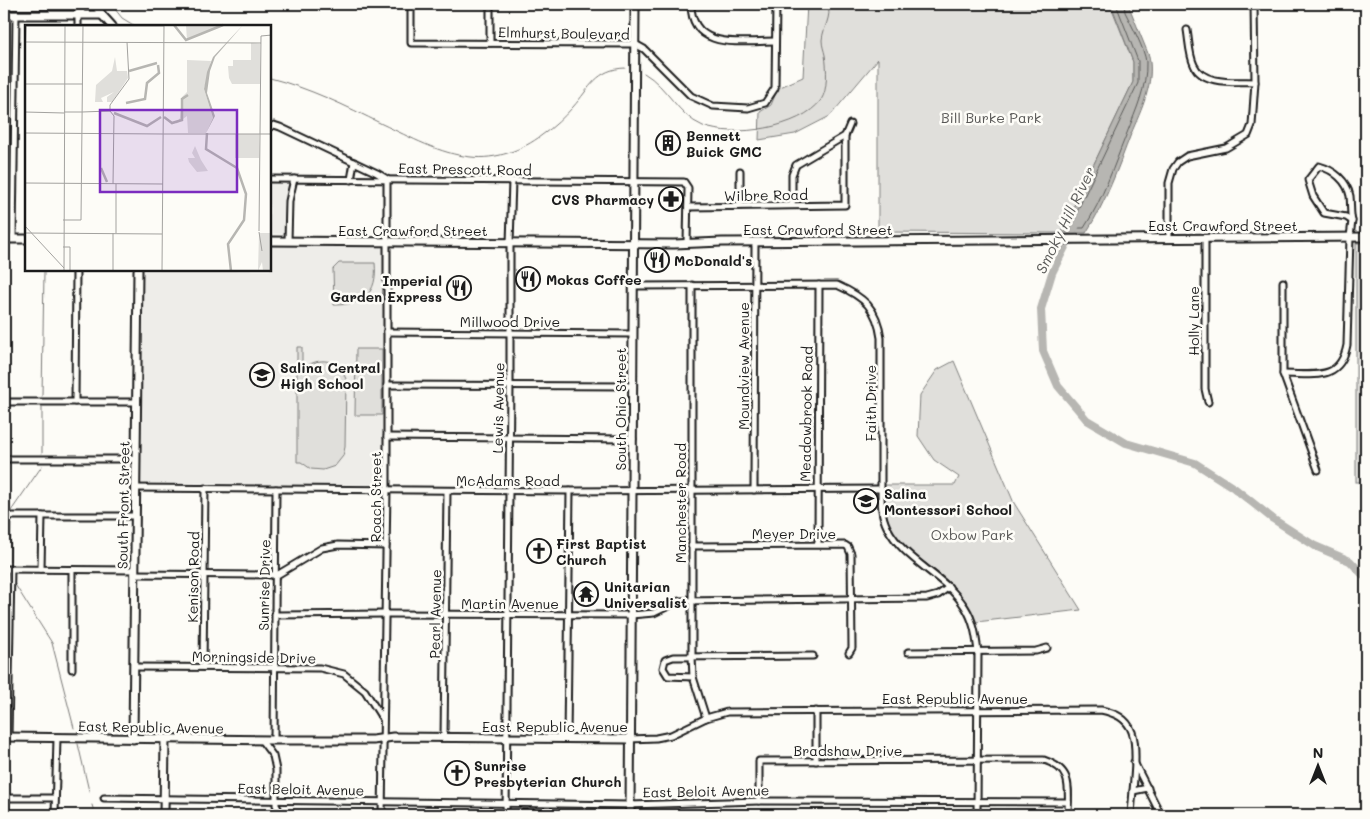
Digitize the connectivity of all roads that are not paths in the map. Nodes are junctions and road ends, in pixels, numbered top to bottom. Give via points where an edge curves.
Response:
1 (84, 4) edge
2 (95, 4) edge
3 (412, 4) edge
4 (490, 4) edge
5 (635, 4) edge
6 (690, 4) edge
7 (776, 4) edge
8 (1254, 4) edge
9 (4, 15) edge
10 (16, 15) junction
11 (78, 15) junction
12 (102, 15) junction
13 (78, 25) edge
14 (111, 25) edge
15 (1187, 30) dead end
16 (776, 42) junction
17 (490, 43) junction
18 (635, 44) junction
19 (1255, 82) junction
20 (850, 124) dead end
21 (271, 126) edge
22 (845, 136) junction
23 (354, 162) junction
24 (740, 171) dead end
25 (387, 179) junction
26 (271, 180) edge
27 (294, 180) junction
28 (351, 180) junction
29 (512, 181) junction
30 (634, 182) junction
31 (792, 205) junction
32 (740, 206) junction
33 (688, 207) junction
34 (1352, 221) junction
35 (1350, 237) junction
36 (1366, 237) edge
37 (1169, 238) junction
38 (1205, 238) junction
39 (4, 239) edge
40 (13, 239) junction
41 (25, 239) edge
42 (271, 241) edge
43 (288, 241) junction
44 (388, 242) junction
45 (755, 242) junction
46 (510, 243) junction
47 (687, 243) junction
48 (634, 244) junction
49 (76, 271) edge
50 (138, 271) edge
51 (1283, 282) dead end
52 (692, 285) junction
53 (755, 285) junction
54 (819, 285) junction
55 (634, 286) junction
56 (388, 332) junction
57 (510, 332) junction
58 (633, 334) junction
59 (1283, 374) junction
60 (387, 385) junction
61 (510, 385) junction
62 (633, 386) junction
63 (4, 402) edge
64 (75, 402) junction
65 (136, 402) junction
66 (1208, 402) dead end
67 (387, 437) junction
68 (509, 438) junction
69 (633, 439) junction
70 (4, 459) edge
71 (136, 459) junction
72 (1318, 470) dead end
73 (136, 488) junction
74 (205, 488) junction
75 (276, 489) junction
76 (387, 489) junction
77 (817, 489) junction
78 (880, 489) junction
79 (691, 490) junction
80 (754, 490) junction
81 (447, 491) junction
82 (508, 491) junction
83 (570, 491) junction
84 (632, 491) junction
85 (4, 516) edge
86 (42, 516) junction
87 (135, 516) junction
88 (818, 544) junction
89 (386, 546) junction
90 (691, 546) junction
91 (4, 569) edge
92 (11, 569) junction
93 (41, 569) junction
94 (72, 570) junction
95 (134, 572) junction
96 (204, 574) junction
97 (276, 575) junction
98 (949, 587) junction
99 (851, 599) junction
100 (691, 601) junction
101 (385, 614) junction
102 (446, 614) junction
103 (276, 615) junction
104 (508, 615) junction
105 (568, 615) junction
106 (632, 616) junction
107 (6, 640) edge
108 (1047, 648) dead end
109 (908, 652) dead end
110 (978, 652) junction
111 (850, 653) dead end
112 (813, 656) dead end
113 (692, 657) junction
114 (134, 667) junction
115 (203, 667) junction
116 (274, 668) junction
117 (72, 669) dead end
118 (693, 677) junction
119 (384, 695) junction
120 (370, 699) junction
121 (978, 710) junction
122 (816, 711) junction
123 (706, 718) junction
124 (383, 719) junction
125 (6, 737) edge
126 (57, 738) junction
127 (444, 738) junction
128 (507, 738) junction
129 (133, 739) junction
130 (382, 739) junction
131 (567, 739) junction
132 (630, 739) junction
133 (165, 740) junction
134 (260, 740) junction
135 (274, 740) junction
136 (977, 760) junction
137 (816, 761) junction
138 (1134, 761) junction
139 (1148, 788) junction
140 (1133, 791) junction
141 (4, 798) edge
142 (55, 798) junction
143 (104, 798) dead end
144 (164, 799) junction
145 (275, 800) junction
146 (759, 801) junction
147 (382, 802) junction
148 (977, 802) junction
149 (1068, 802) junction
150 (506, 803) junction
151 (630, 804) junction
152 (55, 815) edge
153 (164, 815) edge
154 (282, 815) edge
155 (382, 815) edge
156 (506, 815) edge
157 (630, 815) edge
158 (976, 815) edge
159 (1068, 815) edge
160 (1131, 815) edge
161 (1162, 815) edge

1 - 11 street
2 - 12 street
3 - 17 street, Elmhurst Boulevard via 411,43
4 - 17 street
5 - 18 street, South Ohio Street
6 - 16 street via 692,21 706,36 718,41
7 - 16 street
8 - 19 street
9 - 10 street
10 - 11 street
10 - 40 street
11 - 12 street
11 - 13 street
12 - 14 street
15 - 19 street via 1194,66 1203,75 1213,80
16 - 18 street, Elmhurst Boulevard via 774,88 766,103 748,108 713,106 691,96
17 - 18 street, Elmhurst Boulevard
18 - 30 street, South Ohio Street
19 - 37 street via 1252,125 1248,135 1226,148 1187,156 1173,169 1169,183
20 - 22 street
21 - 23 street via 280,127
22 - 31 street via 796,165 792,175
22 - 31 street, Wilbre Road via 846,205
23 - 25 street
23 - 28 street
24 - 32 street
25 - 28 street, East Prescott Road
25 - 29 street, East Prescott Road
25 - 44 street, Roach Street
26 - 27 street, East Prescott Road
27 - 28 street, East Prescott Road
27 - 43 street via 288,201
29 - 30 street, East Prescott Road
29 - 46 street, Lewis Avenue
30 - 33 street, East Prescott Road via 684,182 688,188
30 - 48 street, South Ohio Street
31 - 32 street, Wilbre Road
32 - 33 street, Wilbre Road
33 - 47 street
34 - 34 street via 1350,195 1343,181 1330,168 1319,166 1308,180 1313,196 1324,213
34 - 35 street
35 - 36 street, East Crawford Street
35 - 38 street, East Crawford Street
35 - 59 street via 1345,358 1324,374
37 - 38 street, East Crawford Street
37 - 45 street, East Crawford Street
38 - 66 street, Holly Lane via 1204,389
39 - 40 street
40 - 41 street
42 - 43 street, East Crawford Street
43 - 44 street, East Crawford Street
44 - 46 street, East Crawford Street
44 - 56 street, Roach Street
45 - 47 street, East Crawford Street
45 - 53 street, Moundview Avenue
46 - 48 street, East Crawford Street
46 - 57 street, Lewis Avenue
47 - 48 street, East Crawford Street
48 - 55 street, South Ohio Street
49 - 64 street
50 - 65 street, South Front Street
51 - 59 street
52 - 53 street, Faith Drive
52 - 55 street, Faith Drive
52 - 79 street, Manchester Road
53 - 54 street, Faith Drive
53 - 80 street, Moundview Avenue
54 - 77 street, Meadowbrook Road
54 - 78 street, Faith Drive via 837,285 855,293 873,311 880,327
55 - 58 street, South Ohio Street
56 - 57 street, Millwood Drive
56 - 60 street, Roach Street
57 - 58 street, Millwood Drive
57 - 61 street, Lewis Avenue
58 - 62 street, South Ohio Street
59 - 72 street
60 - 61 street
60 - 67 street, Roach Street
61 - 62 street
61 - 68 street, Lewis Avenue
62 - 69 street, South Ohio Street
63 - 64 street
64 - 65 street
65 - 71 street, South Front Street
67 - 68 street
67 - 76 street, Roach Street
68 - 69 street
68 - 82 street, Lewis Avenue
69 - 84 street, South Ohio Street
70 - 71 street
71 - 73 street, South Front Street
73 - 74 street, McAdams Road
73 - 87 street, South Front Street
74 - 75 street, McAdams Road
74 - 96 street, Kenison Road
75 - 76 street, McAdams Road
75 - 97 street, Sunrise Drive
76 - 81 street, McAdams Road
76 - 89 street, Roach Street
77 - 78 street, McAdams Road
77 - 80 street, McAdams Road
77 - 88 street, Meadowbrook Road
78 - 98 street, Faith Drive via 887,527 902,548
79 - 80 street, McAdams Road
79 - 84 street, McAdams Road
79 - 90 street, Manchester Road
81 - 82 street, McAdams Road
81 - 102 street, Pearl Avenue
82 - 83 street, McAdams Road
82 - 104 street, Lewis Avenue
83 - 84 street, McAdams Road
83 - 105 street
84 - 106 street, South Ohio Street
85 - 86 street
86 - 87 street
86 - 93 street
87 - 95 street, South Front Street
88 - 90 street, Meyer Drive
88 - 99 street, Meyer Drive via 841,544 848,548 851,554
89 - 97 street via 322,548
89 - 101 street, Roach Street
90 - 100 street, Manchester Road
91 - 92 street
92 - 93 street
92 - 107 street
93 - 94 street
94 - 95 street
94 - 117 street
95 - 96 street
95 - 114 street, South Front Street
96 - 97 street
96 - 115 street, Kenison Road
97 - 103 street, Sunrise Drive
98 - 99 street, Martin Avenue via 927,598
98 - 110 street, Faith Drive via 966,608 975,630
99 - 100 street, Martin Avenue
99 - 111 street, Meyer Drive
100 - 106 street, Martin Avenue via 680,601 654,613
100 - 113 street, Manchester Road
101 - 102 street, Martin Avenue
101 - 103 street, Martin Avenue
101 - 119 street, Roach Street
102 - 104 street, Martin Avenue
102 - 127 street, Pearl Avenue
103 - 116 street, Sunrise Drive
104 - 105 street, Martin Avenue
104 - 128 street, Lewis Avenue
105 - 106 street, Martin Avenue
105 - 131 street
106 - 132 street, South Ohio Street
107 - 125 street
108 - 110 street
109 - 110 street
110 - 121 street, Faith Drive
112 - 113 street
113 - 118 street, Manchester Road
113 - 118 street via 668,658 662,668 671,677
114 - 115 street, Morningside Drive
114 - 129 street, South Front Street
115 - 116 street, Morningside Drive
116 - 120 street, Morningside Drive via 320,668 344,674
116 - 135 street, Sunrise Drive
118 - 123 street, Manchester Road
119 - 120 street via 376,700
119 - 124 street, Roach Street
120 - 124 street, Morningside Drive
121 - 122 street, East Republic Avenue
121 - 136 street, Faith Drive
121 - 138 street, East Republic Avenue via 1101,710 1115,713 1126,721 1132,731
122 - 123 street, East Republic Avenue via 727,712
122 - 137 street
123 - 132 street, East Republic Avenue via 671,736
124 - 130 street, Roach Street
125 - 126 street, East Republic Avenue
126 - 129 street, East Republic Avenue
126 - 142 street
127 - 128 street, East Republic Avenue
127 - 130 street, East Republic Avenue
128 - 131 street, East Republic Avenue
128 - 150 street, Lewis Avenue
129 - 133 street, East Republic Avenue
130 - 135 street, East Republic Avenue
130 - 147 street, Roach Street
131 - 132 street, East Republic Avenue
132 - 151 street, South Ohio Street
133 - 134 street, East Republic Avenue
133 - 144 street
134 - 135 street, East Republic Avenue
134 - 145 street via 275,763
136 - 137 street, Bradshaw Drive
136 - 148 street, Faith Drive
136 - 149 street, Bradshaw Drive via 1044,760 1056,764 1068,783
137 - 146 street, Bradshaw Drive via 759,761
138 - 139 street
138 - 140 street
139 - 140 street
139 - 161 street
140 - 160 street
141 - 142 street
142 - 152 street
143 - 144 street, East Beloit Avenue
144 - 145 street, East Beloit Avenue
144 - 153 street
145 - 147 street, East Beloit Avenue
145 - 154 street
146 - 148 street, East Beloit Avenue
146 - 151 street, East Beloit Avenue
147 - 150 street, East Beloit Avenue
147 - 155 street, Roach Street
148 - 149 street, East Beloit Avenue
148 - 158 street, Faith Drive
149 - 159 street
150 - 151 street, East Beloit Avenue
150 - 156 street, Lewis Avenue
151 - 157 street, South Ohio Street

